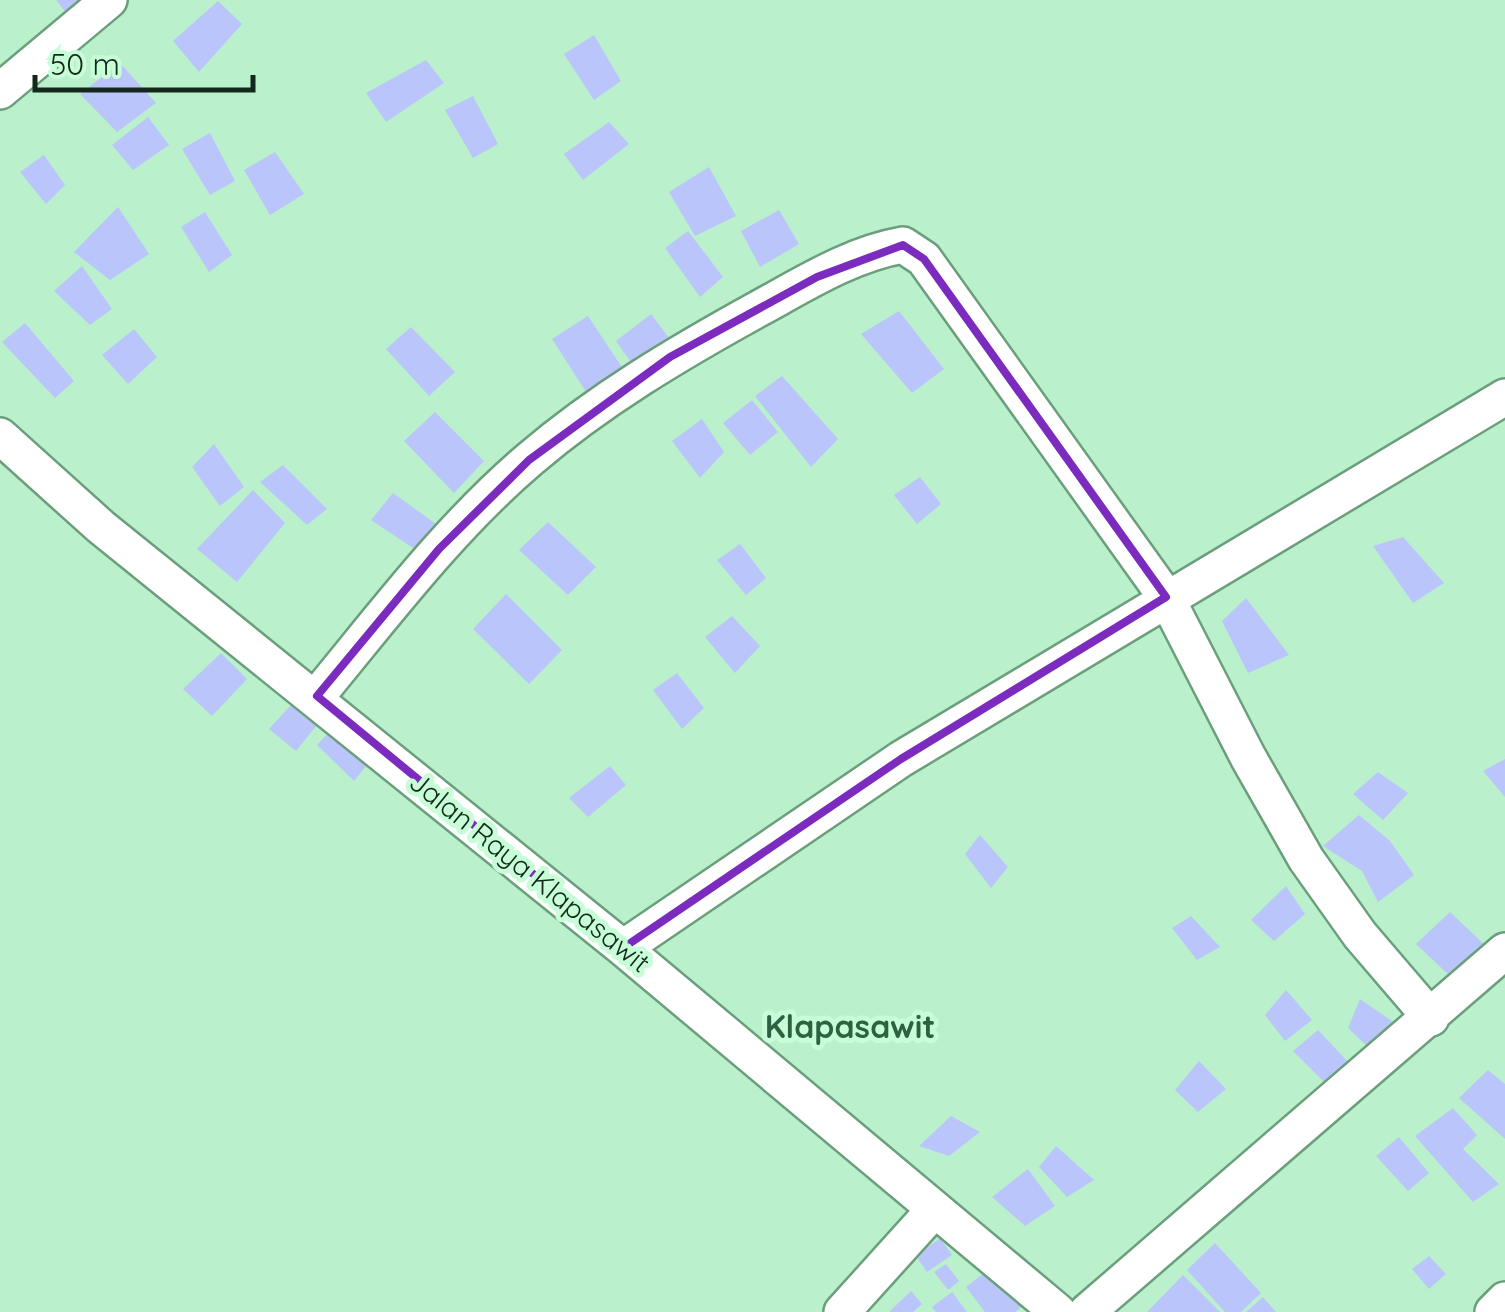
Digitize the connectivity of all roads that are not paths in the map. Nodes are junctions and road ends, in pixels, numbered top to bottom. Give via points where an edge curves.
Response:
1 (109, 0) edge
2 (0, 91) edge
3 (1505, 397) edge
4 (0, 436) edge
5 (1166, 597) junction
6 (317, 696) junction
7 (624, 948) junction
8 (1505, 951) edge
9 (1431, 1018) junction
10 (935, 1209) junction
11 (1505, 1300) edge
12 (842, 1312) edge
13 (1058, 1312) edge
14 (1087, 1312) edge
15 (1493, 1312) edge

1 - 2 street
3 - 5 street
4 - 6 street, Jalan Raya Klapasawit via 100,527
5 - 6 street via 924,259 903,244 876,249 818,277 670,357 529,460 439,549
5 - 7 street via 901,760
5 - 9 street via 1306,859
6 - 7 street, Jalan Raya Klapasawit
7 - 10 street, Jalan Raya Klapasawit
8 - 9 street
9 - 14 street
10 - 12 street
10 - 13 street, Jalan Raya Klapasawit
11 - 15 street

